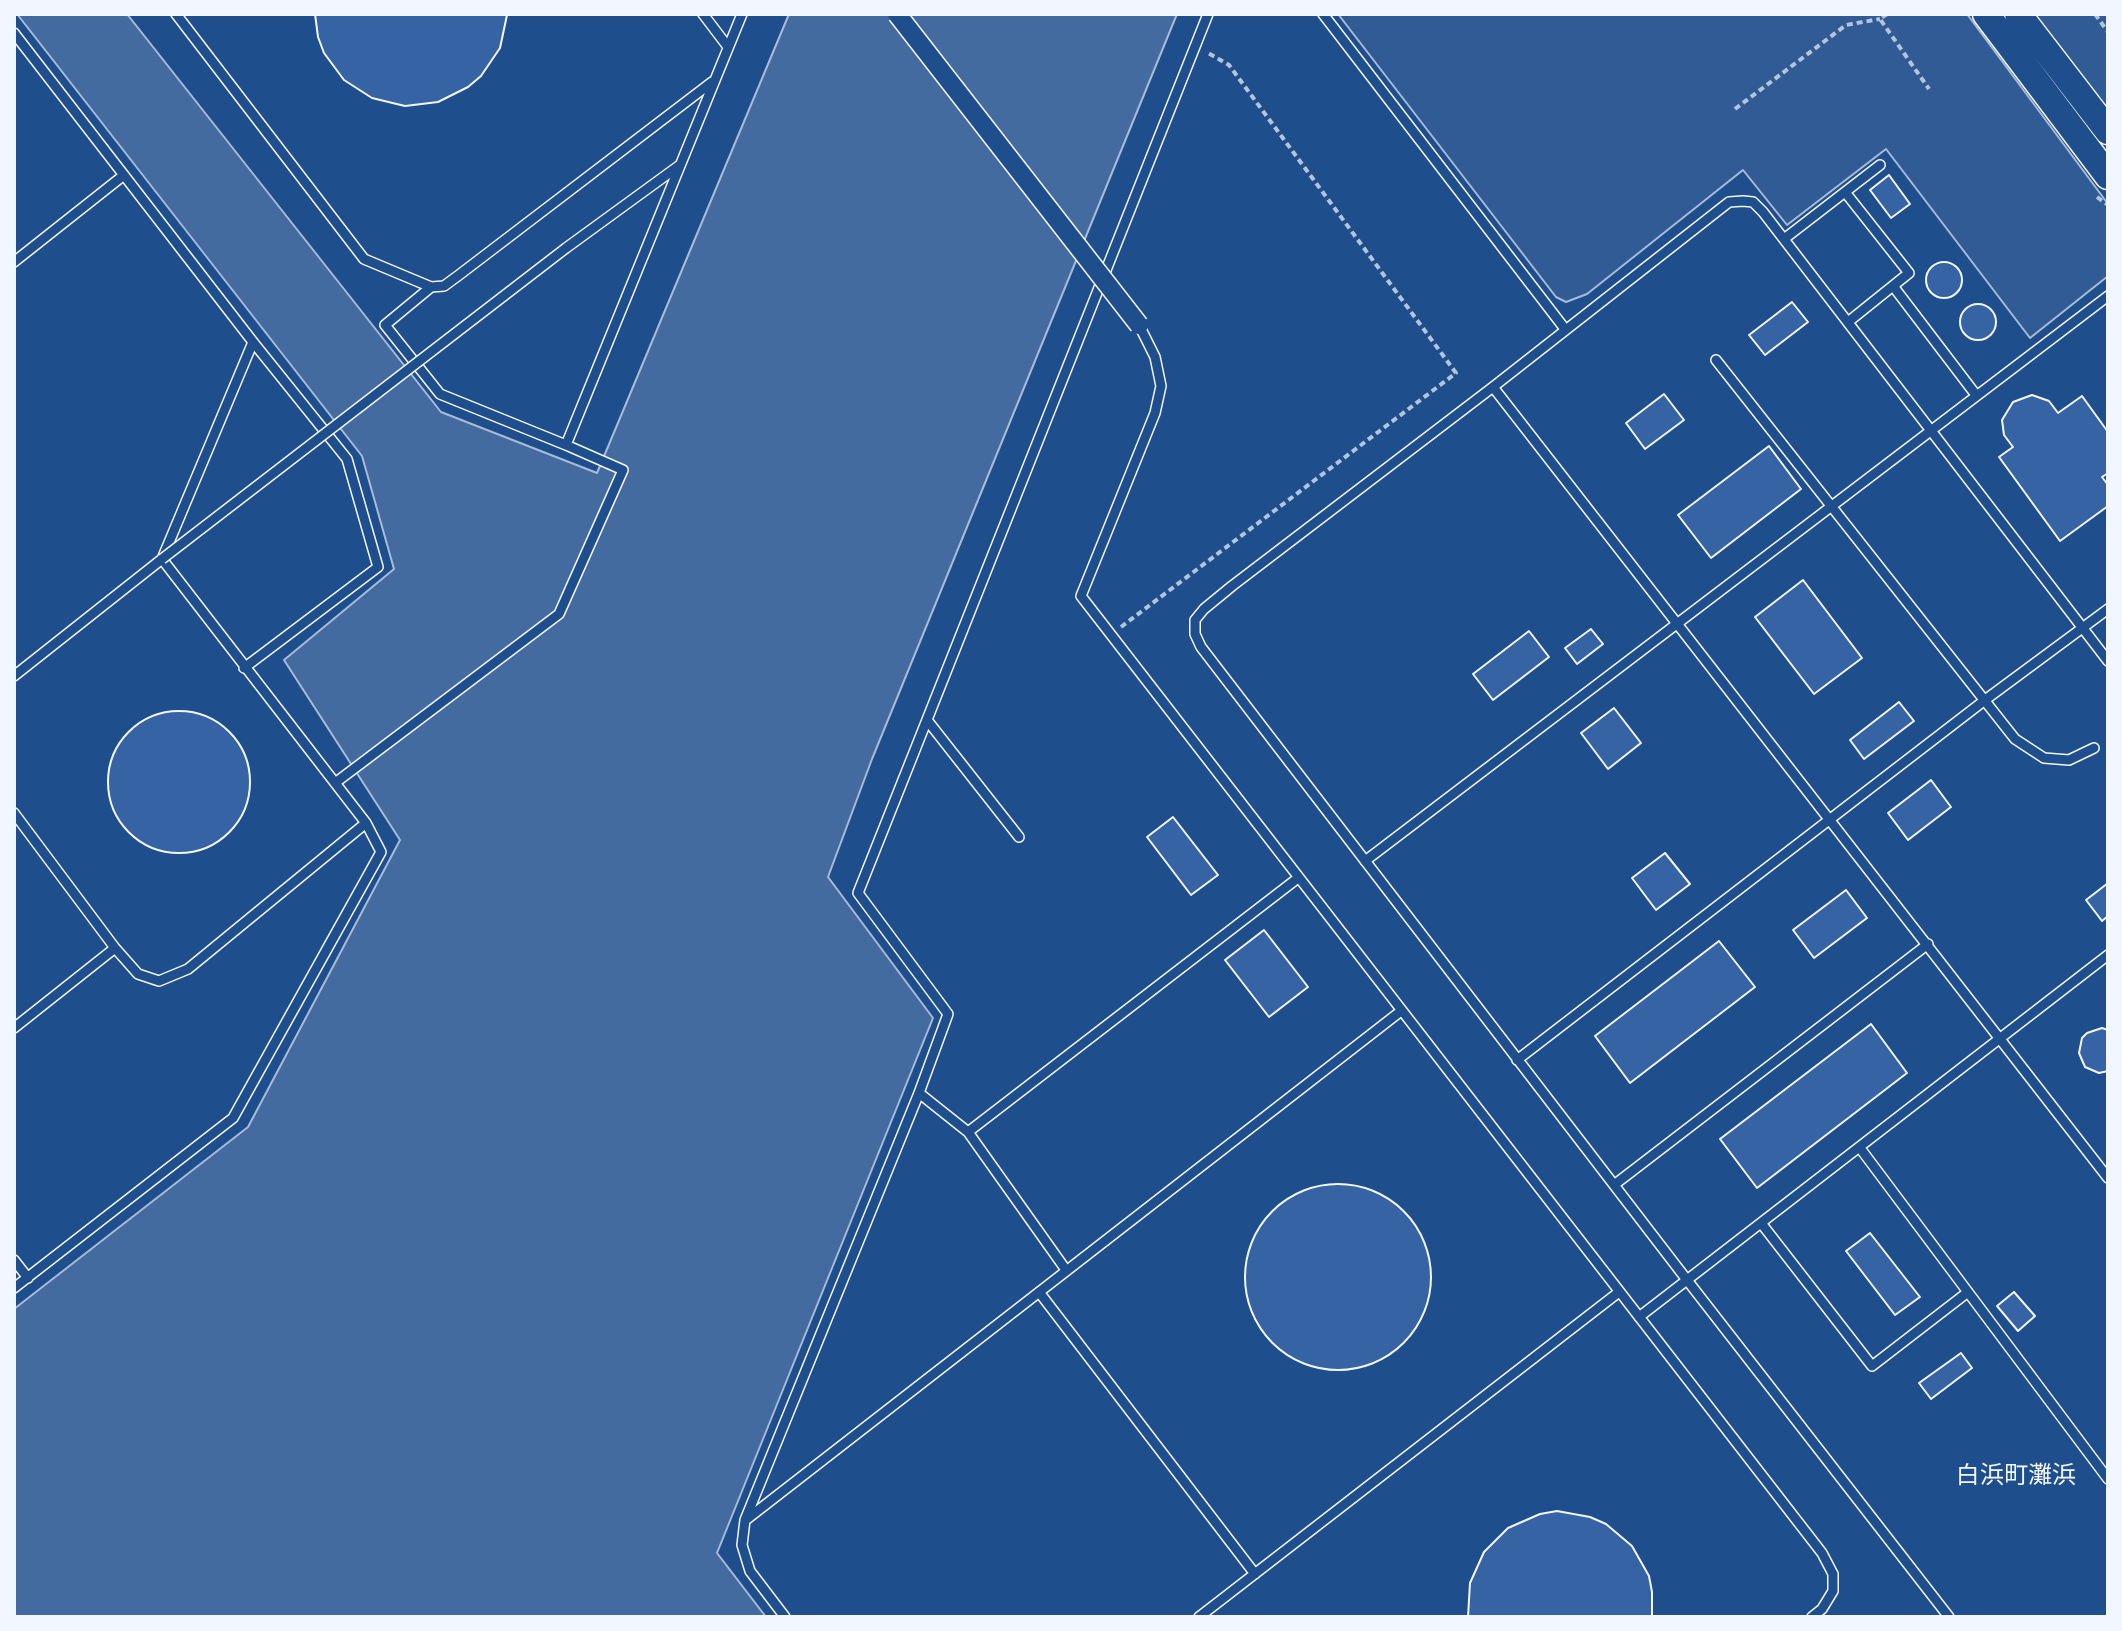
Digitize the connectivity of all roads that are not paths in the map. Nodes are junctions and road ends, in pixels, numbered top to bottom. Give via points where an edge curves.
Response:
1 (176, 14) edge
2 (703, 14) edge
3 (742, 14) edge
4 (897, 14) edge
5 (1208, 14) edge
6 (1323, 14) edge
7 (1986, 14) edge
8 (2018, 14) edge
9 (14, 33) edge
10 (728, 47) junction
11 (715, 80) junction
12 (2108, 131) edge
13 (682, 162) junction
14 (1880, 165) dead end
15 (124, 175) junction
16 (2108, 176) edge
17 (1845, 192) junction
18 (1784, 239) junction
19 (14, 262) edge
20 (1893, 286) junction
21 (431, 287) junction
22 (2108, 296) edge
23 (1848, 322) junction
24 (1139, 325) joint
25 (1565, 329) junction
26 (253, 342) junction
27 (1716, 360) dead end
28 (1493, 387) junction
29 (1976, 395) junction
30 (1930, 430) junction
31 (566, 445) junction
32 (1831, 505) junction
33 (162, 559) junction
34 (2108, 609) edge
35 (1677, 623) junction
36 (2083, 628) junction
37 (2108, 661) edge
38 (244, 668) junction
39 (14, 676) edge
40 (1985, 700) junction
41 (927, 720) junction
42 (2094, 748) dead end
43 (335, 783) junction
44 (14, 813) edge
45 (1831, 821) junction
46 (366, 823) junction
47 (1019, 837) dead end
48 (1365, 861) junction
49 (1298, 878) junction
50 (1928, 944) junction
51 (115, 948) junction
52 (2108, 955) edge
53 (1401, 1011) junction
54 (14, 1028) edge
55 (2001, 1037) junction
56 (1517, 1060) junction
57 (919, 1093) junction
58 (968, 1132) junction
59 (1860, 1148) junction
60 (2108, 1178) edge
61 (1614, 1185) junction
62 (1761, 1223) junction
63 (14, 1260) edge
64 (1066, 1270) junction
65 (28, 1278) junction
66 (1687, 1280) junction
67 (14, 1288) edge
68 (1039, 1292) junction
69 (1619, 1292) junction
70 (1968, 1292) junction
71 (1639, 1317) junction
72 (2108, 1479) edge
73 (745, 1520) junction
74 (1255, 1574) junction
75 (785, 1617) edge
76 (1199, 1617) edge
77 (1812, 1617) edge
78 (1949, 1617) edge

1 - 21 lane via 364,259
2 - 10 lane
3 - 10 lane
4 - 24 street, bridge
5 - 41 lane
6 - 25 lane
7 - 16 street
8 - 12 street
9 - 15 lane
10 - 11 lane
11 - 13 lane
11 - 21 lane via 444,286
13 - 31 lane
13 - 33 lane, bridge
14 - 17 lane
15 - 19 lane
15 - 26 lane
17 - 18 lane
17 - 20 lane via 1909,273
18 - 23 lane
18 - 25 lane via 1753,202 1729,202
20 - 23 lane
20 - 29 lane
21 - 31 lane via 385,325 440,394
22 - 29 lane
23 - 30 lane
24 - 49 lane via 1155,357 1161,386 1155,413 1081,596
25 - 28 lane
26 - 33 lane
26 - 38 lane via 347,459 378,567
27 - 32 lane
28 - 35 lane
28 - 48 lane via 1195,620 1201,647
29 - 30 lane
30 - 32 lane
30 - 36 lane
31 - 43 lane via 623,470 559,614
32 - 35 lane
32 - 40 lane
33 - 38 lane
33 - 39 lane
34 - 36 lane
35 - 45 lane
35 - 48 lane
36 - 37 lane
36 - 40 lane
38 - 43 lane
40 - 42 lane via 2015,739 2044,758 2069,760
40 - 45 lane
41 - 47 lane
41 - 57 lane via 858,893 948,1014
43 - 46 lane
44 - 51 lane
45 - 50 lane
45 - 56 lane
46 - 51 lane via 188,969 159,981 138,974
46 - 65 lane via 381,852 233,1118
48 - 56 lane
49 - 53 lane
49 - 58 lane
50 - 55 lane
50 - 61 lane
51 - 54 lane
52 - 55 lane
53 - 64 lane
53 - 69 lane
55 - 59 lane
55 - 60 lane
56 - 61 lane
57 - 58 lane
57 - 73 lane
58 - 64 lane
59 - 62 lane
59 - 70 lane
61 - 66 lane
62 - 66 lane
62 - 70 lane via 1872,1366
63 - 65 lane
64 - 68 lane
65 - 67 lane
66 - 71 lane
66 - 78 lane
68 - 73 lane
68 - 74 lane
69 - 71 lane
69 - 74 lane
70 - 72 lane
71 - 77 lane via 1822,1553 1833,1574 1833,1591
73 - 75 lane via 742,1545 750,1571
74 - 76 lane

